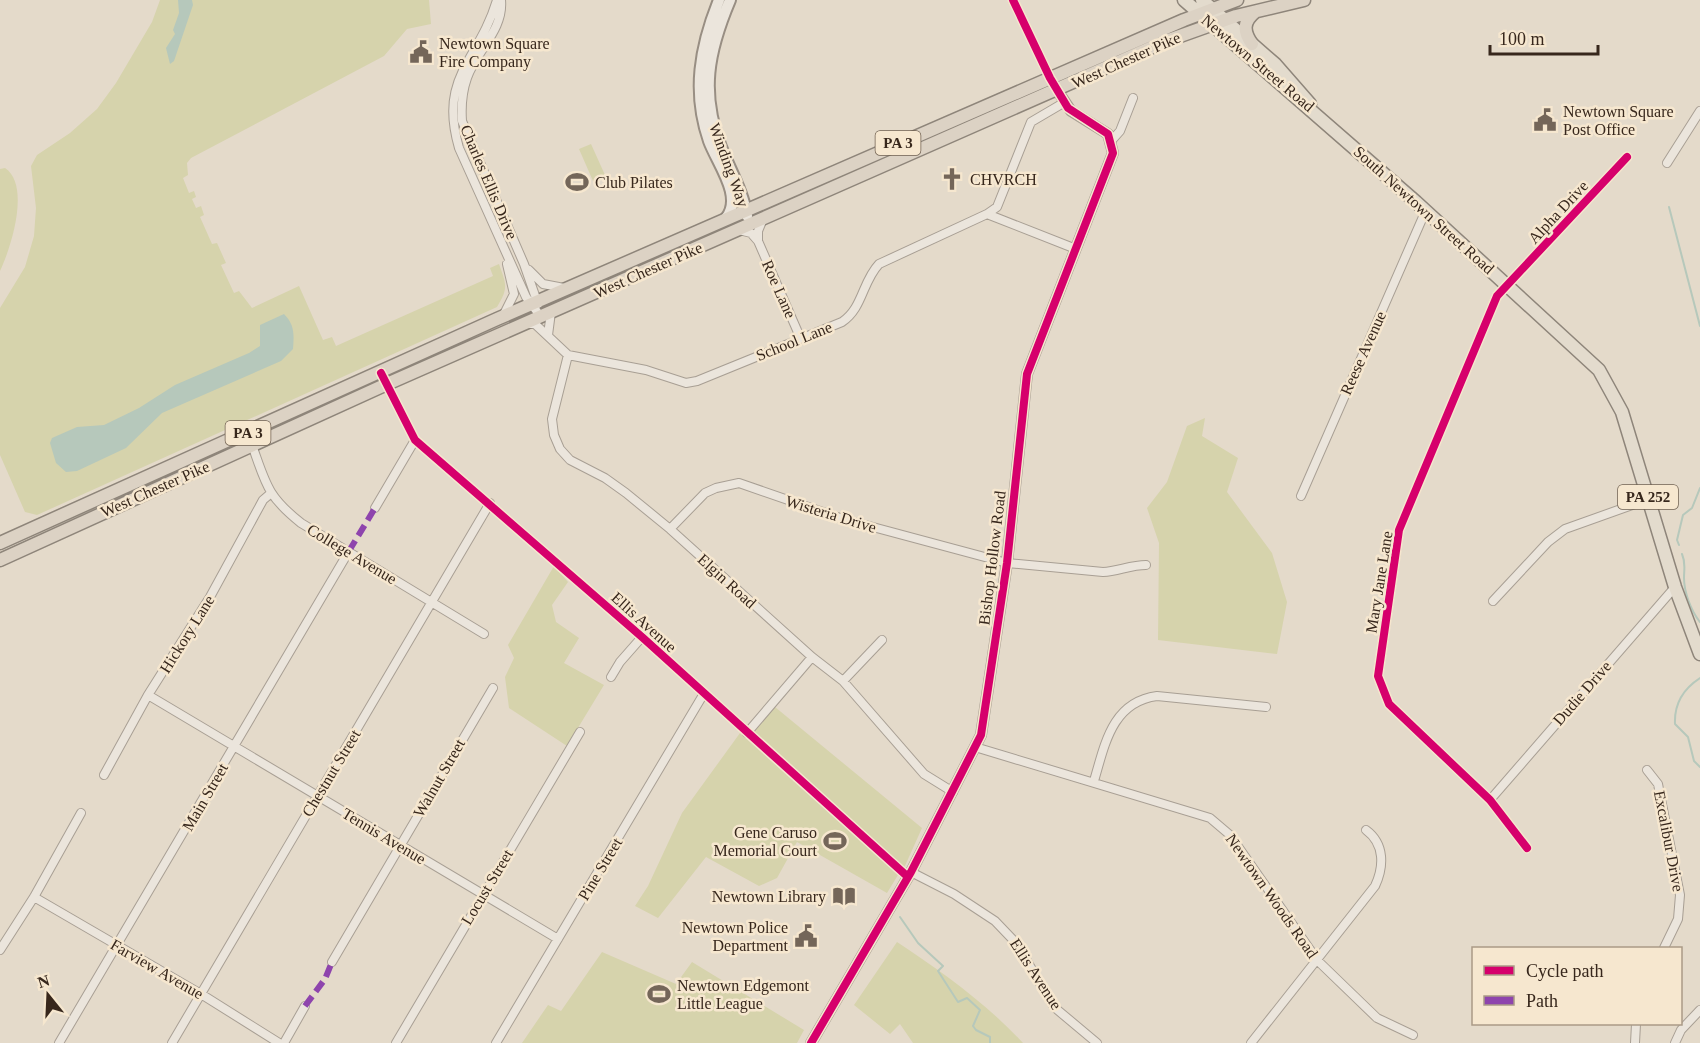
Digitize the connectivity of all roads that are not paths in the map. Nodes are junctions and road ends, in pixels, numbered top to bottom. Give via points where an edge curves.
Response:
1 (499, 0) edge
2 (719, 0) edge
3 (730, 0) edge
4 (1013, 0) edge
5 (1184, 0) edge
6 (1202, 0) edge
7 (1237, 0) edge
8 (1304, 0) edge
9 (1212, 9) junction
10 (1256, 10) junction
11 (1199, 13) junction
12 (1225, 20) junction
13 (1211, 24) junction
14 (1252, 44) junction
15 (1050, 78) junction
16 (1057, 91) junction
17 (1133, 98) dead end
18 (1065, 102) junction
19 (1700, 111) edge
20 (1318, 114) junction
21 (1112, 140) junction
22 (1627, 157) dead end
23 (1667, 164) dead end
24 (746, 209) junction
25 (1426, 210) junction
26 (987, 214) junction
27 (726, 218) junction
28 (763, 219) junction
29 (743, 228) junction
30 (500, 239) junction
31 (758, 241) junction
32 (1076, 249) junction
33 (524, 264) junction
34 (578, 284) junction
35 (1508, 285) junction
36 (533, 303) junction
37 (546, 314) junction
38 (496, 319) junction
39 (525, 324) junction
40 (548, 335) junction
41 (800, 337) junction
42 (568, 355) junction
43 (381, 373) junction
44 (387, 384) junction
45 (415, 440) junction
46 (252, 445) junction
47 (270, 494) junction
48 (1301, 496) dead end
49 (1649, 499) junction
50 (490, 503) junction
51 (375, 508) dead end
52 (670, 530) junction
53 (0, 543) edge
54 (350, 551) junction
55 (0, 560) edge
56 (1008, 563) junction
57 (1146, 565) dead end
58 (1675, 587) junction
59 (431, 601) junction
60 (1493, 601) dead end
61 (484, 634) dead end
62 (642, 638) junction
63 (882, 640) dead end
64 (1700, 654) edge
65 (812, 657) junction
66 (611, 677) dead end
67 (843, 681) junction
68 (493, 688) dead end
69 (148, 695) junction
70 (703, 695) junction
71 (1266, 707) dead end
72 (580, 732) dead end
73 (747, 733) junction
74 (234, 747) junction
75 (975, 747) junction
76 (1647, 770) dead end
77 (104, 774) dead end
78 (1094, 782) junction
79 (953, 792) junction
80 (318, 796) junction
81 (1490, 800) junction
82 (81, 813) dead end
83 (1366, 830) dead end
84 (400, 847) junction
85 (1527, 849) dead end
86 (909, 874) junction
87 (482, 894) junction
88 (34, 897) junction
89 (558, 939) junction
90 (117, 946) junction
91 (1664, 947) edge
92 (0, 950) edge
93 (1318, 961) junction
94 (332, 962) dead end
95 (201, 994) junction
96 (305, 1006) dead end
97 (1700, 1010) edge
98 (1636, 1025) edge
99 (1413, 1035) dead end
100 (59, 1043) edge
101 (172, 1043) edge
102 (279, 1043) edge
103 (284, 1043) edge
104 (396, 1043) edge
105 (496, 1043) edge
106 (811, 1043) edge
107 (1097, 1043) edge
108 (1251, 1043) edge
109 (1635, 1043) edge
110 (1675, 1043) edge

1 - 30 street, Charles Ellis Drive via 460,73 452,99 452,123 459,148
1 - 33 street, Charles Ellis Drive via 497,27 467,76 461,100 462,121
2 - 27 main road, Winding Way via 703,47 699,86 708,139 733,199
3 - 24 main road, Winding Way via 712,48 709,98 717,136
4 - 15 street
5 - 11 main road, Newtown Street Road / PA 252
6 - 9 main road, Newtown Street Road / PA 252
7 - 9 highway, West Chester Pike / PA 3
8 - 10 highway, West Chester Pike / PA 3
9 - 11 highway, West Chester Pike / PA 3
9 - 12 main road, Newtown Street Road / PA 252
10 - 12 highway, West Chester Pike / PA 3
10 - 14 highway via 1245,26
11 - 13 main road, Newtown Street Road / PA 252
11 - 15 highway, West Chester Pike / PA 3
12 - 13 highway, West Chester Pike / PA 3
12 - 14 main road, Newtown Street Road / PA 252
13 - 16 highway, West Chester Pike / PA 3
13 - 20 main road, Newtown Street Road / PA 252
14 - 20 main road, Newtown Street Road / PA 252 via 1290,78
15 - 16 street
15 - 24 highway, West Chester Pike / PA 3
16 - 18 street
16 - 28 highway, West Chester Pike / PA 3
17 - 21 street, Bishop Hollow Road via 1120,131
18 - 21 street via 1071,111 1104,129
18 - 26 street via 1031,122 997,207
19 - 23 street
20 - 25 main road, South Newtown Street Road / PA 252
21 - 32 street, Bishop Hollow Road via 1109,169
22 - 35 street, Alpha Drive
24 - 27 highway, West Chester Pike / PA 3
24 - 29 main road, Winding Way
25 - 35 main road, South Newtown Street Road / PA 252
25 - 48 street, Reese Avenue
26 - 32 street
26 - 41 street, School Lane via 879,264 870,273 852,316
27 - 34 highway, West Chester Pike / PA 3
28 - 29 highway, West Chester Pike / PA 3
28 - 31 street, Roe Lane
29 - 31 street, Roe Lane
29 - 37 highway, West Chester Pike / PA 3
30 - 36 street, Charles Ellis Drive
30 - 38 street, Charles Ellis Drive via 514,294 507,310
31 - 41 street, Roe Lane
32 - 56 street, Bishop Hollow Road via 1026,374
33 - 34 street, Charles Ellis Drive via 548,286 564,288
33 - 36 street, Charles Ellis Drive
34 - 36 highway, West Chester Pike / PA 3
35 - 49 main road, South Newtown Street Road / PA 252 via 1603,376 1622,412
35 - 81 street, Mary Jane Lane via 1497,296 1399,530 1378,676 1389,704
36 - 37 street, Charles Ellis Drive
36 - 38 highway, West Chester Pike / PA 3
37 - 39 highway, West Chester Pike / PA 3
37 - 40 street
38 - 43 highway, West Chester Pike / PA 3
39 - 40 street via 535,324
39 - 44 highway, West Chester Pike / PA 3
40 - 42 street
41 - 42 street, School Lane via 697,381 686,382
42 - 52 street, Elgin Road via 552,419 560,449 570,460 626,493
43 - 44 street, Ellis Avenue
43 - 53 highway, West Chester Pike / PA 3
44 - 45 street, Ellis Avenue
44 - 46 highway, West Chester Pike / PA 3
45 - 50 street, Ellis Avenue
45 - 51 street
46 - 47 street, College Avenue
46 - 55 highway, West Chester Pike / PA 3
47 - 54 street, College Avenue via 301,523
47 - 69 street, Hickory Lane
49 - 58 main road, South Newtown Street Road / PA 252
49 - 60 street via 1565,529
50 - 59 street, Chestnut Street
50 - 62 street, Ellis Avenue
52 - 56 street, Wisteria Drive via 705,493 739,483 843,519
52 - 65 street, Elgin Road
54 - 59 street, College Avenue
54 - 74 street, Main Street
56 - 57 street, Wisteria Drive via 1103,572
56 - 75 street, Bishop Hollow Road via 981,735
58 - 64 main road, South Newtown Street Road / PA 252
58 - 81 street, Dudie Drive
59 - 61 street, College Avenue
59 - 80 street, Chestnut Street
62 - 66 street
62 - 70 street, Ellis Avenue
63 - 67 street
65 - 67 street, Elgin Road
65 - 73 street
67 - 79 street, Elgin Road via 924,774
68 - 84 street, Walnut Street
69 - 74 street, Tennis Avenue
69 - 77 street, Hickory Lane
70 - 73 street, Ellis Avenue
70 - 89 street, Pine Street
71 - 78 street via 1144,698 1123,710 1115,720
72 - 87 street, Locust Street
73 - 86 street, Ellis Avenue
74 - 80 street, Tennis Avenue
74 - 90 street, Main Street
75 - 78 street, Newtown Woods Road
75 - 79 street, Bishop Hollow Road
76 - 91 street, Excalibur Drive via 1658,784 1680,895 1678,919
78 - 93 street, Newtown Woods Road via 1196,813 1222,826
79 - 86 street, Bishop Hollow Road
80 - 84 street, Tennis Avenue
80 - 95 street, Chestnut Street
81 - 85 street, Mary Jane Lane
82 - 88 street
83 - 93 street via 1375,837 1382,857 1381,873
84 - 87 street, Tennis Avenue
84 - 94 street, Walnut Street
86 - 106 street, Bishop Hollow Road
86 - 107 street, Ellis Avenue via 954,894 995,921 1017,944 1054,1007
87 - 89 street, Tennis Avenue
87 - 104 street, Locust Street
88 - 90 street, Farview Avenue
88 - 92 street
89 - 105 street, Pine Street
90 - 95 street, Farview Avenue
90 - 100 street, Main Street
93 - 99 street, Newtown Woods Road via 1377,1018
93 - 108 street
95 - 101 street, Chestnut Street
95 - 102 street, Farview Avenue
96 - 103 street
97 - 110 street via 1681,1030
98 - 109 street

